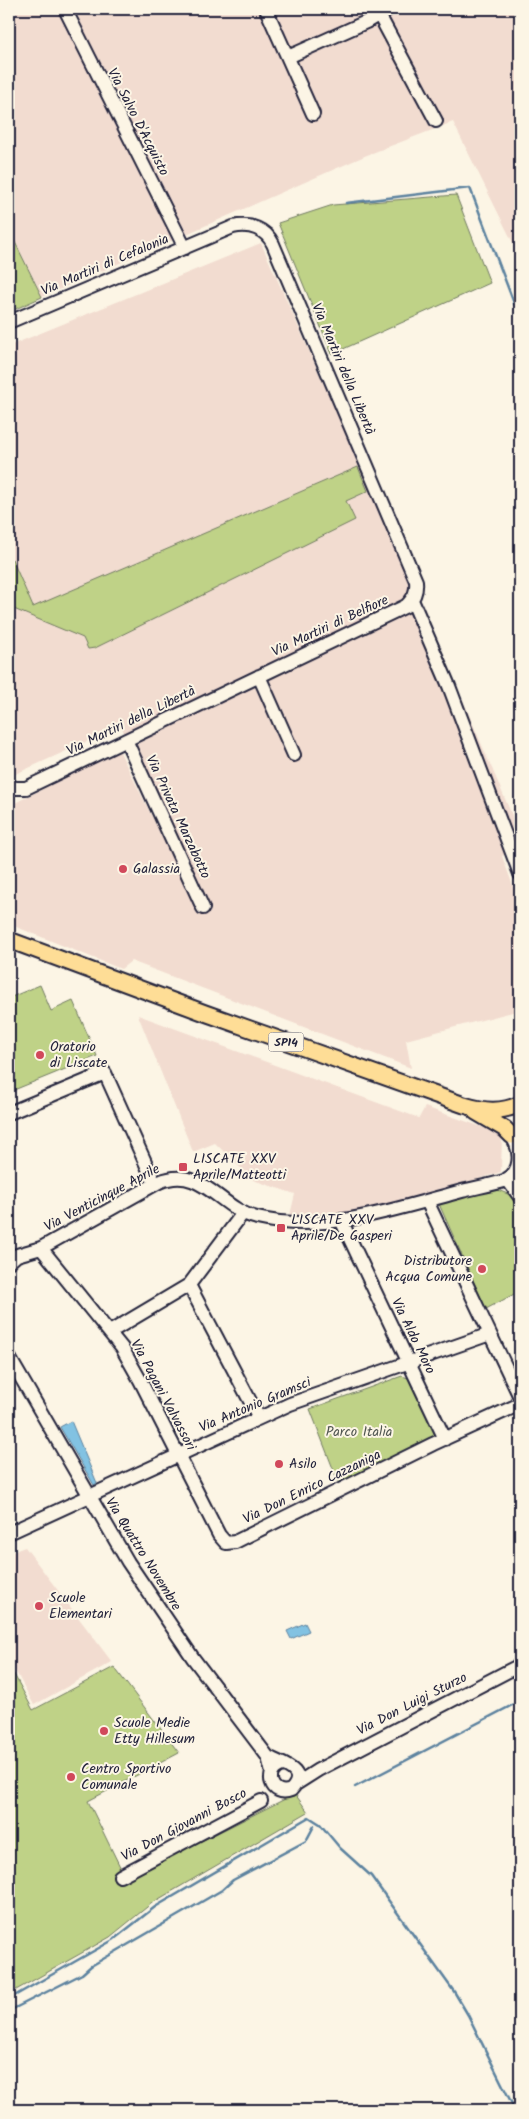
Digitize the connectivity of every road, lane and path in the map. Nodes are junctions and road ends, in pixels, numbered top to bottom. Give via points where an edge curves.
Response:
1 (64, 9) edge
2 (266, 9) edge
3 (381, 10) edge
4 (288, 57) junction
5 (313, 114) dead end
6 (436, 121) dead end
7 (185, 248) junction
8 (9, 322) edge
9 (412, 600) junction
10 (259, 676) junction
11 (126, 740) junction
12 (294, 754) dead end
13 (12, 787) edge
14 (520, 874) edge
15 (203, 908) dead end
16 (9, 940) edge
17 (9, 948) edge
18 (108, 977) junction
19 (520, 1104) edge
20 (464, 1105) junction
21 (9, 1113) edge
22 (516, 1140) edge
23 (520, 1176) edge
24 (507, 1179) junction
25 (155, 1184) junction
26 (520, 1197) edge
27 (427, 1201) junction
28 (243, 1213) junction
29 (341, 1220) junction
30 (41, 1248) junction
31 (26, 1252) junction
32 (9, 1253) edge
33 (9, 1262) edge
34 (189, 1285) junction
35 (110, 1332) junction
36 (490, 1334) junction
37 (9, 1357) edge
38 (409, 1363) junction
39 (520, 1397) edge
40 (520, 1404) edge
41 (259, 1418) junction
42 (445, 1438) junction
43 (178, 1456) junction
44 (89, 1497) junction
45 (9, 1533) edge
46 (226, 1543) joint
47 (520, 1665) edge
48 (268, 1757) junction
49 (289, 1768) junction
50 (318, 1770) junction
51 (271, 1777) junction
52 (296, 1784) junction
53 (280, 1791) junction
54 (262, 1801) junction
55 (120, 1876) dead end

1 - 7 street, Via Salvo D'Acquisto
2 - 4 street
3 - 4 street via 366,22
3 - 6 street
4 - 5 street
7 - 8 street, Via Martiri di Cefalonia
7 - 9 street, Via Martiri della Libertà via 241,225 258,228 269,236 416,581 416,595
9 - 10 street, Via Martiri di Belfiore via 406,606
9 - 14 street via 449,686
10 - 11 street, Via Martiri della Libertà
10 - 12 street
11 - 13 street, Via Martiri della Libertà via 26,788
11 - 15 street, Via Privata Marzabotto
16 - 18 main road, SP14
17 - 18 main road, SP14
18 - 20 main road, SP14
19 - 20 main road, SP14 via 493,1111
19 - 22 main road, SP14 via 510,1119
20 - 22 main road, SP14 via 505,1129
21 - 25 street via 105,1073
22 - 24 street via 519,1160 514,1173
23 - 24 street, Via Venticinque Aprile
24 - 26 street
24 - 27 street, Via Venticinque Aprile
25 - 28 street, Via Venticinque Aprile via 173,1178 190,1178
25 - 30 street, Via Venticinque Aprile
27 - 29 street, Via Venticinque Aprile
27 - 36 street
28 - 29 street, Via Venticinque Aprile via 286,1222
28 - 34 street
29 - 38 street, Via Aldo Moro
30 - 31 street, Via Venticinque Aprile
30 - 35 street, Via Pagani Valvassori
31 - 32 street, Via Venticinque Aprile
31 - 33 street, Via Venticinque Aprile
34 - 35 street
34 - 41 street
35 - 43 street, Via Pagani Valvassori via 136,1373
36 - 38 street, Via Antonio Gramsci
36 - 39 street
37 - 44 street, Via Quattro Novembre
38 - 41 street, Via Antonio Gramsci
38 - 42 street, Via Aldo Moro
40 - 42 street, Via Don Enrico Cazzaniga
41 - 43 street, Via Antonio Gramsci
42 - 46 street, Via Don Enrico Cazzaniga via 235,1542
43 - 44 street, Via Antonio Gramsci
43 - 46 street, Via Pagani Valvassori
44 - 45 street, Via Antonio Gramsci
44 - 48 street, Via Quattro Novembre via 160,1611
47 - 50 street, Via Don Luigi Sturzo
48 - 49 street, Via Quattro Novembre
48 - 51 street, Via Quattro Novembre
49 - 50 street, Via Don Luigi Sturzo
49 - 51 street via 274,1769
49 - 52 street via 297,1774
50 - 52 street, Via Don Luigi Sturzo
51 - 53 street via 275,1789
51 - 54 street, Via Don Giovanni Bosco
52 - 53 street via 291,1790
53 - 54 street, Via Don Giovanni Bosco
54 - 55 street, Via Don Giovanni Bosco

